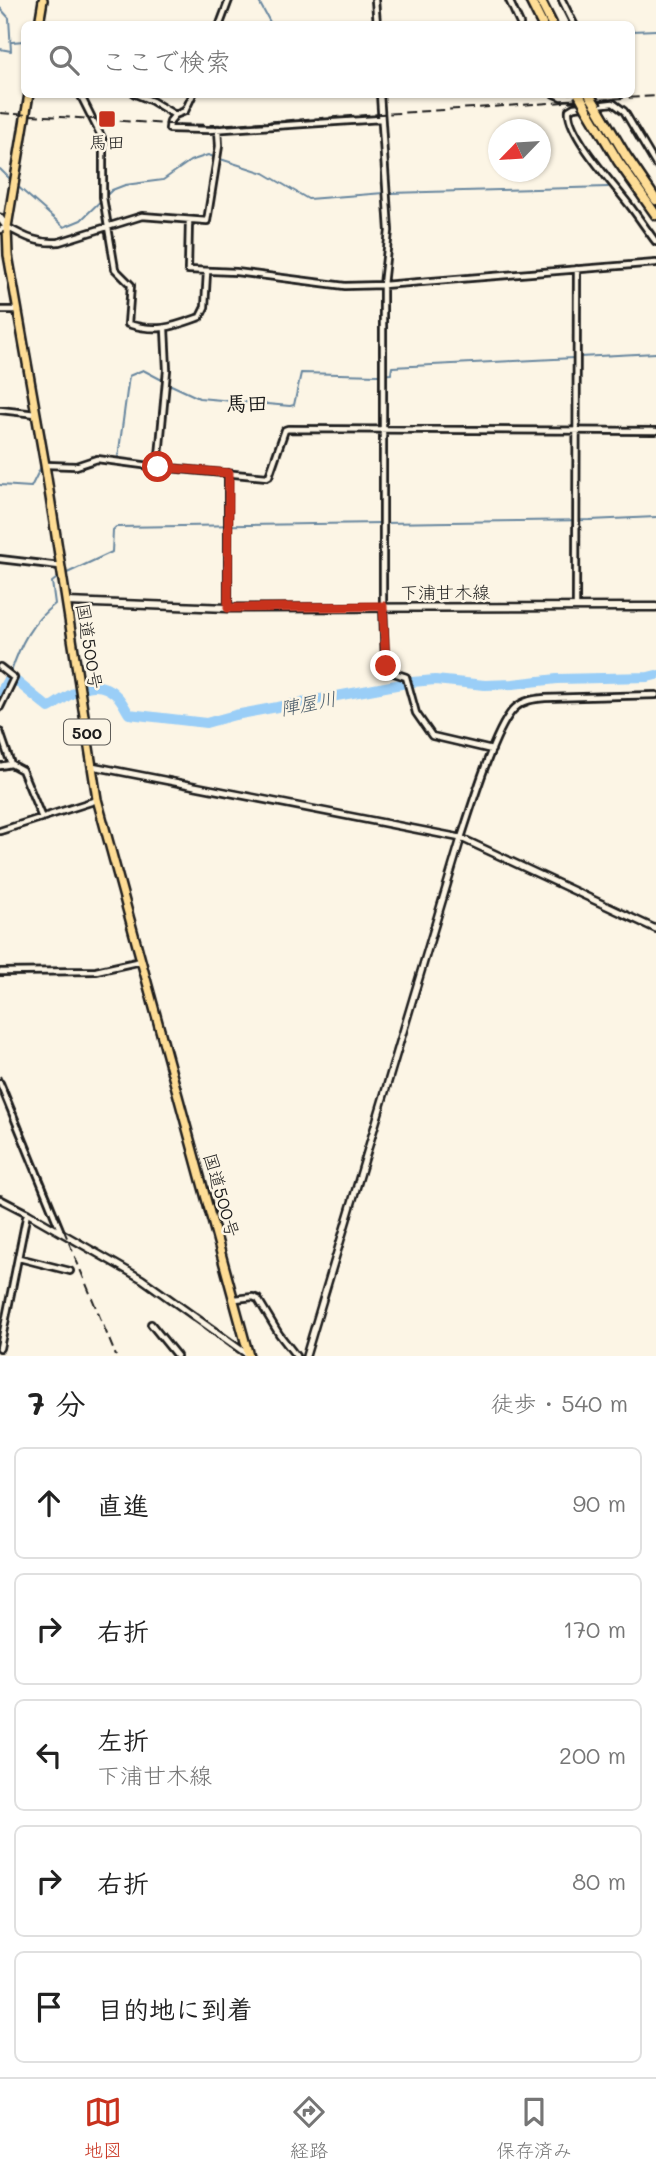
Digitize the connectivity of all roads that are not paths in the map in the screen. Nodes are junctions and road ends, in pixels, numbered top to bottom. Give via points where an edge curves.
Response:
1 (43, 0) edge
2 (229, 0) edge
3 (375, 0) edge
4 (509, 0) edge
5 (530, 0) edge
6 (540, 0) edge
7 (562, 0) edge
8 (40, 21) edge
9 (221, 21) edge
10 (377, 21) edge
11 (519, 21) edge
12 (540, 21) edge
13 (550, 21) edge
14 (572, 21) edge
15 (28, 98) edge
16 (82, 98) edge
17 (142, 98) edge
18 (191, 98) edge
19 (380, 98) edge
20 (583, 98) edge
21 (590, 98) edge
22 (592, 108) junction
23 (175, 116) junction
24 (381, 119) junction
25 (218, 129) junction
26 (656, 165) edge
27 (656, 200) edge
28 (656, 215) edge
29 (0, 218) edge
30 (189, 220) junction
31 (108, 225) junction
32 (4, 229) edge
33 (656, 242) edge
34 (656, 263) edge
35 (577, 269) junction
36 (207, 272) junction
37 (383, 285) junction
38 (0, 310) edge
39 (17, 310) junction
40 (165, 329) junction
41 (0, 410) edge
42 (37, 414) junction
43 (382, 429) junction
44 (576, 430) junction
45 (656, 431) edge
46 (45, 465) junction
47 (158, 467) junction
48 (229, 473) junction
49 (0, 559) edge
50 (61, 566) junction
51 (67, 602) junction
52 (383, 606) junction
53 (576, 607) junction
54 (656, 607) edge
55 (228, 608) junction
56 (0, 667) edge
57 (656, 695) edge
58 (0, 706) edge
59 (0, 732) edge
60 (492, 750) junction
61 (11, 764) junction
62 (0, 766) edge
63 (92, 766) junction
64 (97, 799) junction
65 (42, 818) junction
66 (0, 831) edge
67 (461, 838) junction
68 (656, 929) edge
69 (141, 961) junction
70 (0, 972) edge
71 (0, 1083) edge
72 (0, 1199) edge
73 (27, 1213) junction
74 (61, 1232) junction
75 (19, 1258) junction
76 (70, 1271) dead end
77 (235, 1299) junction
78 (151, 1324) dead end
79 (0, 1348) edge
80 (177, 1356) edge
81 (249, 1356) edge
82 (296, 1356) edge
83 (306, 1356) edge

1 - 8 highway
2 - 9 street
3 - 10 street
4 - 11 street
5 - 12 highway
6 - 13 highway
7 - 14 street
15 - 32 highway, 国道500号 / 500
16 - 31 street via 103,140
17 - 23 street
18 - 23 street via 185,111
19 - 24 street
20 - 22 highway, bridge
21 - 22 highway, bridge
22 - 27 highway
22 - 28 highway via 618,160
23 - 25 street via 169,129
24 - 25 street
24 - 37 street via 389,231
25 - 30 street via 207,221
26 - 33 street via 619,106 569,110 573,128
29 - 32 main road
30 - 31 street via 142,216
30 - 36 street via 188,270
31 - 32 street via 47,243
31 - 40 street via 115,269 131,285 128,324
32 - 39 highway, 国道500号 / 500
34 - 35 street
35 - 37 street
35 - 44 street
36 - 37 street via 345,286
36 - 40 street via 203,314
37 - 43 street
38 - 39 street
39 - 42 highway, 国道500号 / 500
40 - 47 street via 167,370
41 - 42 street
42 - 46 highway, 国道500号 / 500
43 - 44 street
43 - 48 street via 285,430 269,476
43 - 52 street
44 - 45 street
44 - 53 street
46 - 47 street via 76,466 97,459
46 - 50 highway, 国道500号 / 500
47 - 48 street
48 - 55 street
49 - 50 street
50 - 51 highway, 国道500号 / 500
51 - 55 main road, 下浦甘木線
51 - 63 highway, 国道500号 / 500
52 - 53 main road, 下浦甘木線
52 - 55 main road, 下浦甘木線
52 - 60 street via 386,666 406,677 416,713 432,736
53 - 54 main road, 下浦甘木線
56 - 58 street via 14,678
57 - 60 street via 530,699 510,714
59 - 61 street
60 - 67 street
61 - 62 street
61 - 65 street via 25,774
63 - 64 highway, 国道500号 / 500
63 - 67 street
64 - 65 street
64 - 69 highway, 国道500号 / 500
65 - 66 street
67 - 68 street
67 - 83 street
69 - 70 street via 96,971
69 - 77 highway, 国道500号 / 500
71 - 74 street
72 - 73 street
73 - 74 street
73 - 75 street
74 - 81 street via 142,1279
75 - 76 street
75 - 79 street
77 - 81 highway, 国道500号 / 500
77 - 82 street via 258,1299
78 - 80 street

